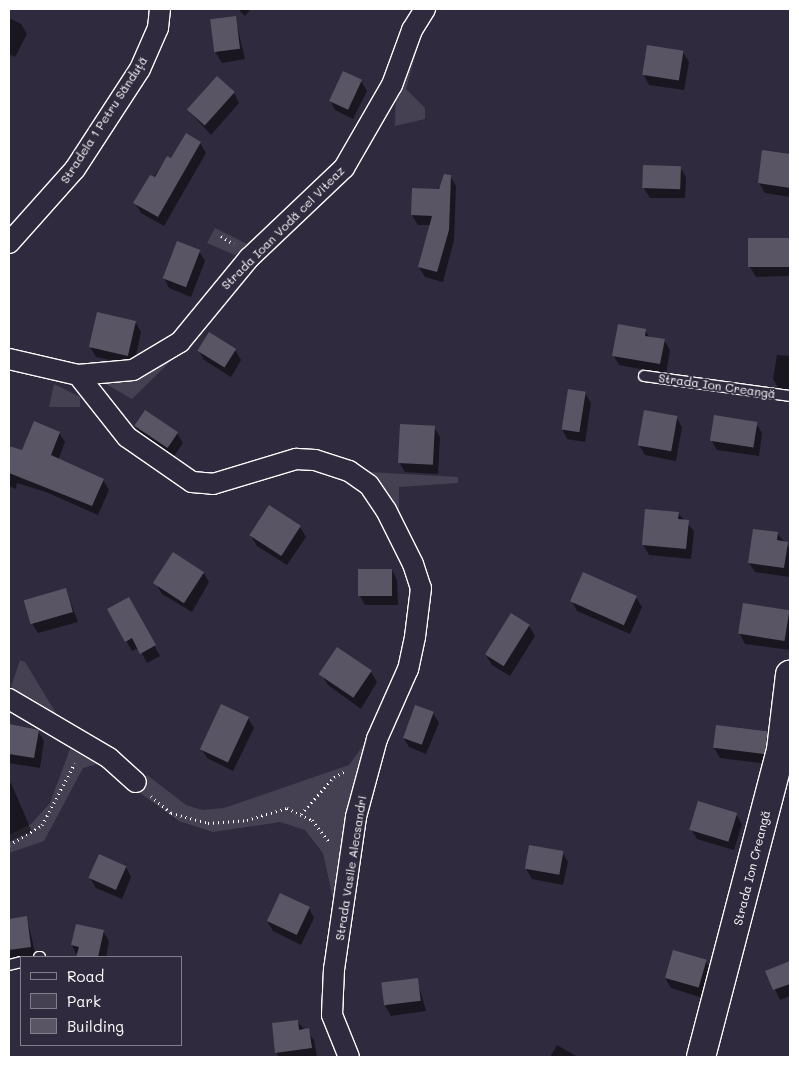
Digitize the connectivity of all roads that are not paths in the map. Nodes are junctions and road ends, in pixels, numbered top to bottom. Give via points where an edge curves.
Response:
1 (160, 9) edge
2 (425, 9) edge
3 (9, 243) edge
4 (9, 359) edge
5 (78, 375) junction
6 (644, 376) dead end
7 (790, 396) edge
8 (790, 675) edge
9 (9, 699) edge
10 (785, 751) edge
11 (136, 782) road end
12 (349, 1057) edge
13 (701, 1057) edge

1 - 3 street, Stradela 1 Petru Sănduță via 158,28 140,69 75,169
2 - 5 street, Strada Ioan Vodă cel Viteaz via 412,30 392,85 344,168 249,258 180,342 133,370
4 - 5 street
5 - 12 street, Strada Vasile Alecsandri via 128,437 192,482 213,484 275,463 315,460 350,471 369,485 386,510 421,588 408,669 372,756 356,817 331,995 332,1015
6 - 7 lane, Strada Ion Creangă
8 - 10 street, Strada Ion Creangă
9 - 11 street via 109,758
10 - 13 street, Strada Ion Creangă

